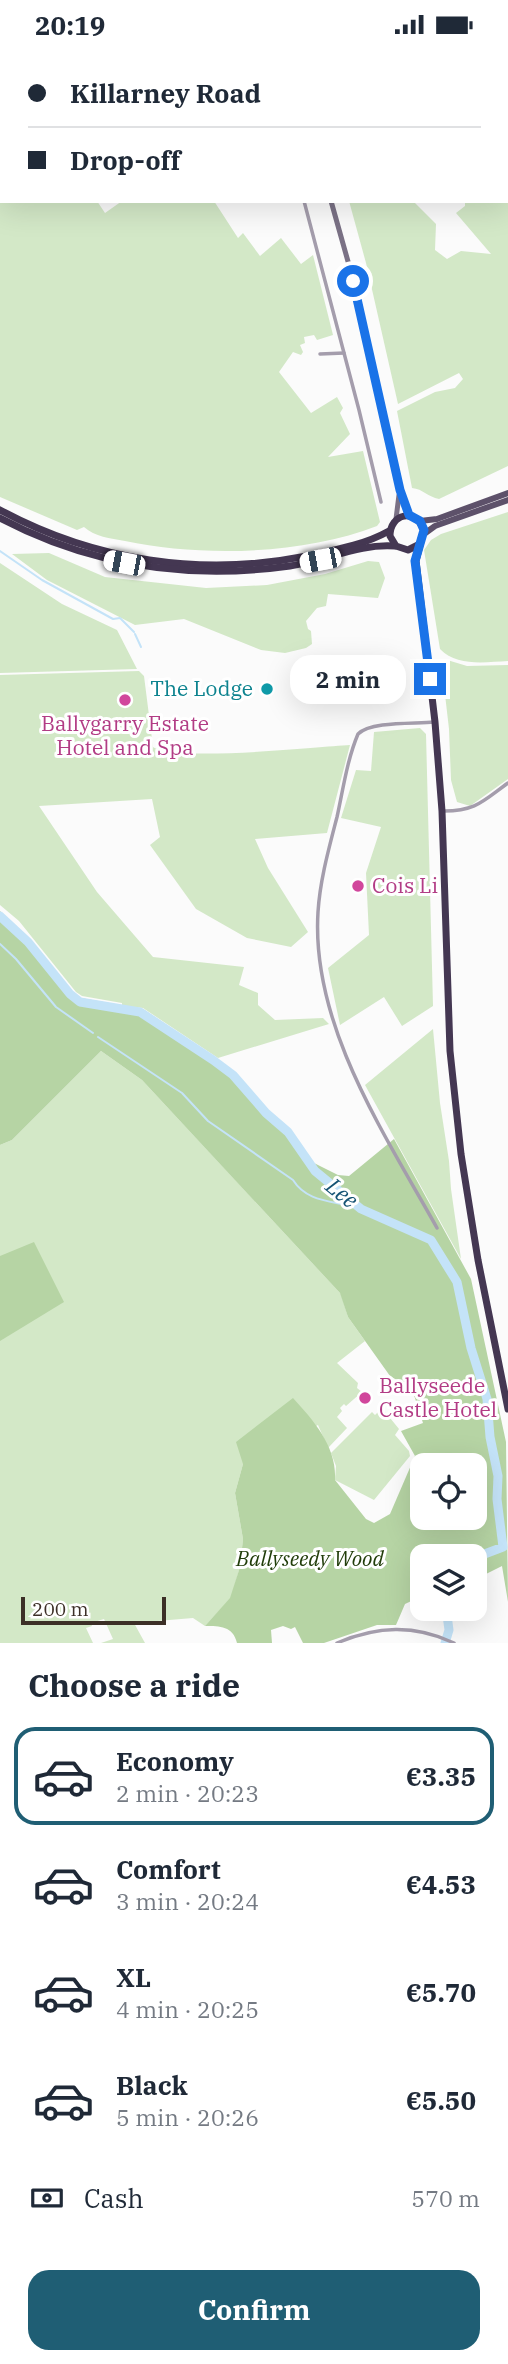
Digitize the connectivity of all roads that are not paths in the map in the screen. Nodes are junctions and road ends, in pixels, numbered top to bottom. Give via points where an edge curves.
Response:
1 (305, 203) edge
2 (332, 203) edge
3 (344, 353) junction
4 (320, 354) dead end
5 (400, 490) junction
6 (508, 493) edge
7 (508, 500) edge
8 (381, 502) dead end
9 (0, 510) edge
10 (409, 515) junction
11 (0, 518) edge
12 (396, 519) junction
13 (420, 521) junction
14 (390, 531) junction
15 (424, 534) junction
16 (420, 544) junction
17 (400, 547) junction
18 (416, 575) junction
19 (435, 722) junction
20 (508, 783) edge
21 (442, 811) junction
22 (437, 1228) dead end
23 (508, 1409) edge
24 (452, 1642) edge
25 (337, 1643) edge

1 - 3 street
2 - 5 main road
3 - 4 street
3 - 8 street
5 - 10 main road
5 - 12 main road
6 - 13 main road
7 - 15 main road
9 - 14 highway via 82,546 193,565 292,559 347,547
10 - 12 highway
10 - 13 highway
11 - 17 highway via 50,542 108,560 195,572 247,571 382,545
12 - 14 highway
13 - 15 highway
14 - 17 highway
15 - 16 highway
16 - 17 highway via 412,549
16 - 18 highway
17 - 18 highway
18 - 19 highway
19 - 21 highway
19 - 22 street via 377,726 358,734 328,850 318,921 322,968 340,1043
20 - 21 street via 474,808
21 - 23 highway via 453,1077 461,1154
24 - 25 street via 421,1631 386,1628

